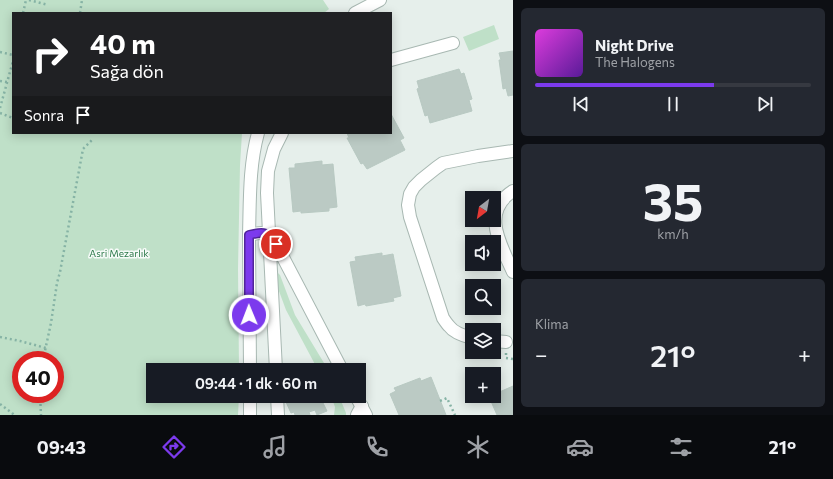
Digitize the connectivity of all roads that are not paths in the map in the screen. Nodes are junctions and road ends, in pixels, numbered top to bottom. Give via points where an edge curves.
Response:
1 (380, 0) edge
2 (357, 12) edge
3 (453, 43) dead end
4 (392, 60) edge
5 (258, 134) edge
6 (282, 134) edge
7 (513, 151) edge
8 (513, 191) edge
9 (268, 234) junction
10 (249, 235) junction
11 (513, 271) edge
12 (465, 336) edge
13 (501, 342) edge
14 (506, 342) dead end
15 (250, 363) edge
16 (276, 363) edge
17 (338, 363) edge
18 (250, 403) edge
19 (277, 403) edge
20 (250, 415) edge
21 (278, 415) edge

1 - 2 street
3 - 4 street
5 - 10 street via 251,177
6 - 9 street via 268,171
7 - 12 street via 443,163 420,180 410,194 410,217 444,318 457,333
8 - 11 street via 498,206 494,222 496,234
9 - 10 street via 263,232
9 - 16 street
9 - 17 street via 280,250
10 - 15 street
13 - 14 street
18 - 20 street
19 - 21 street

